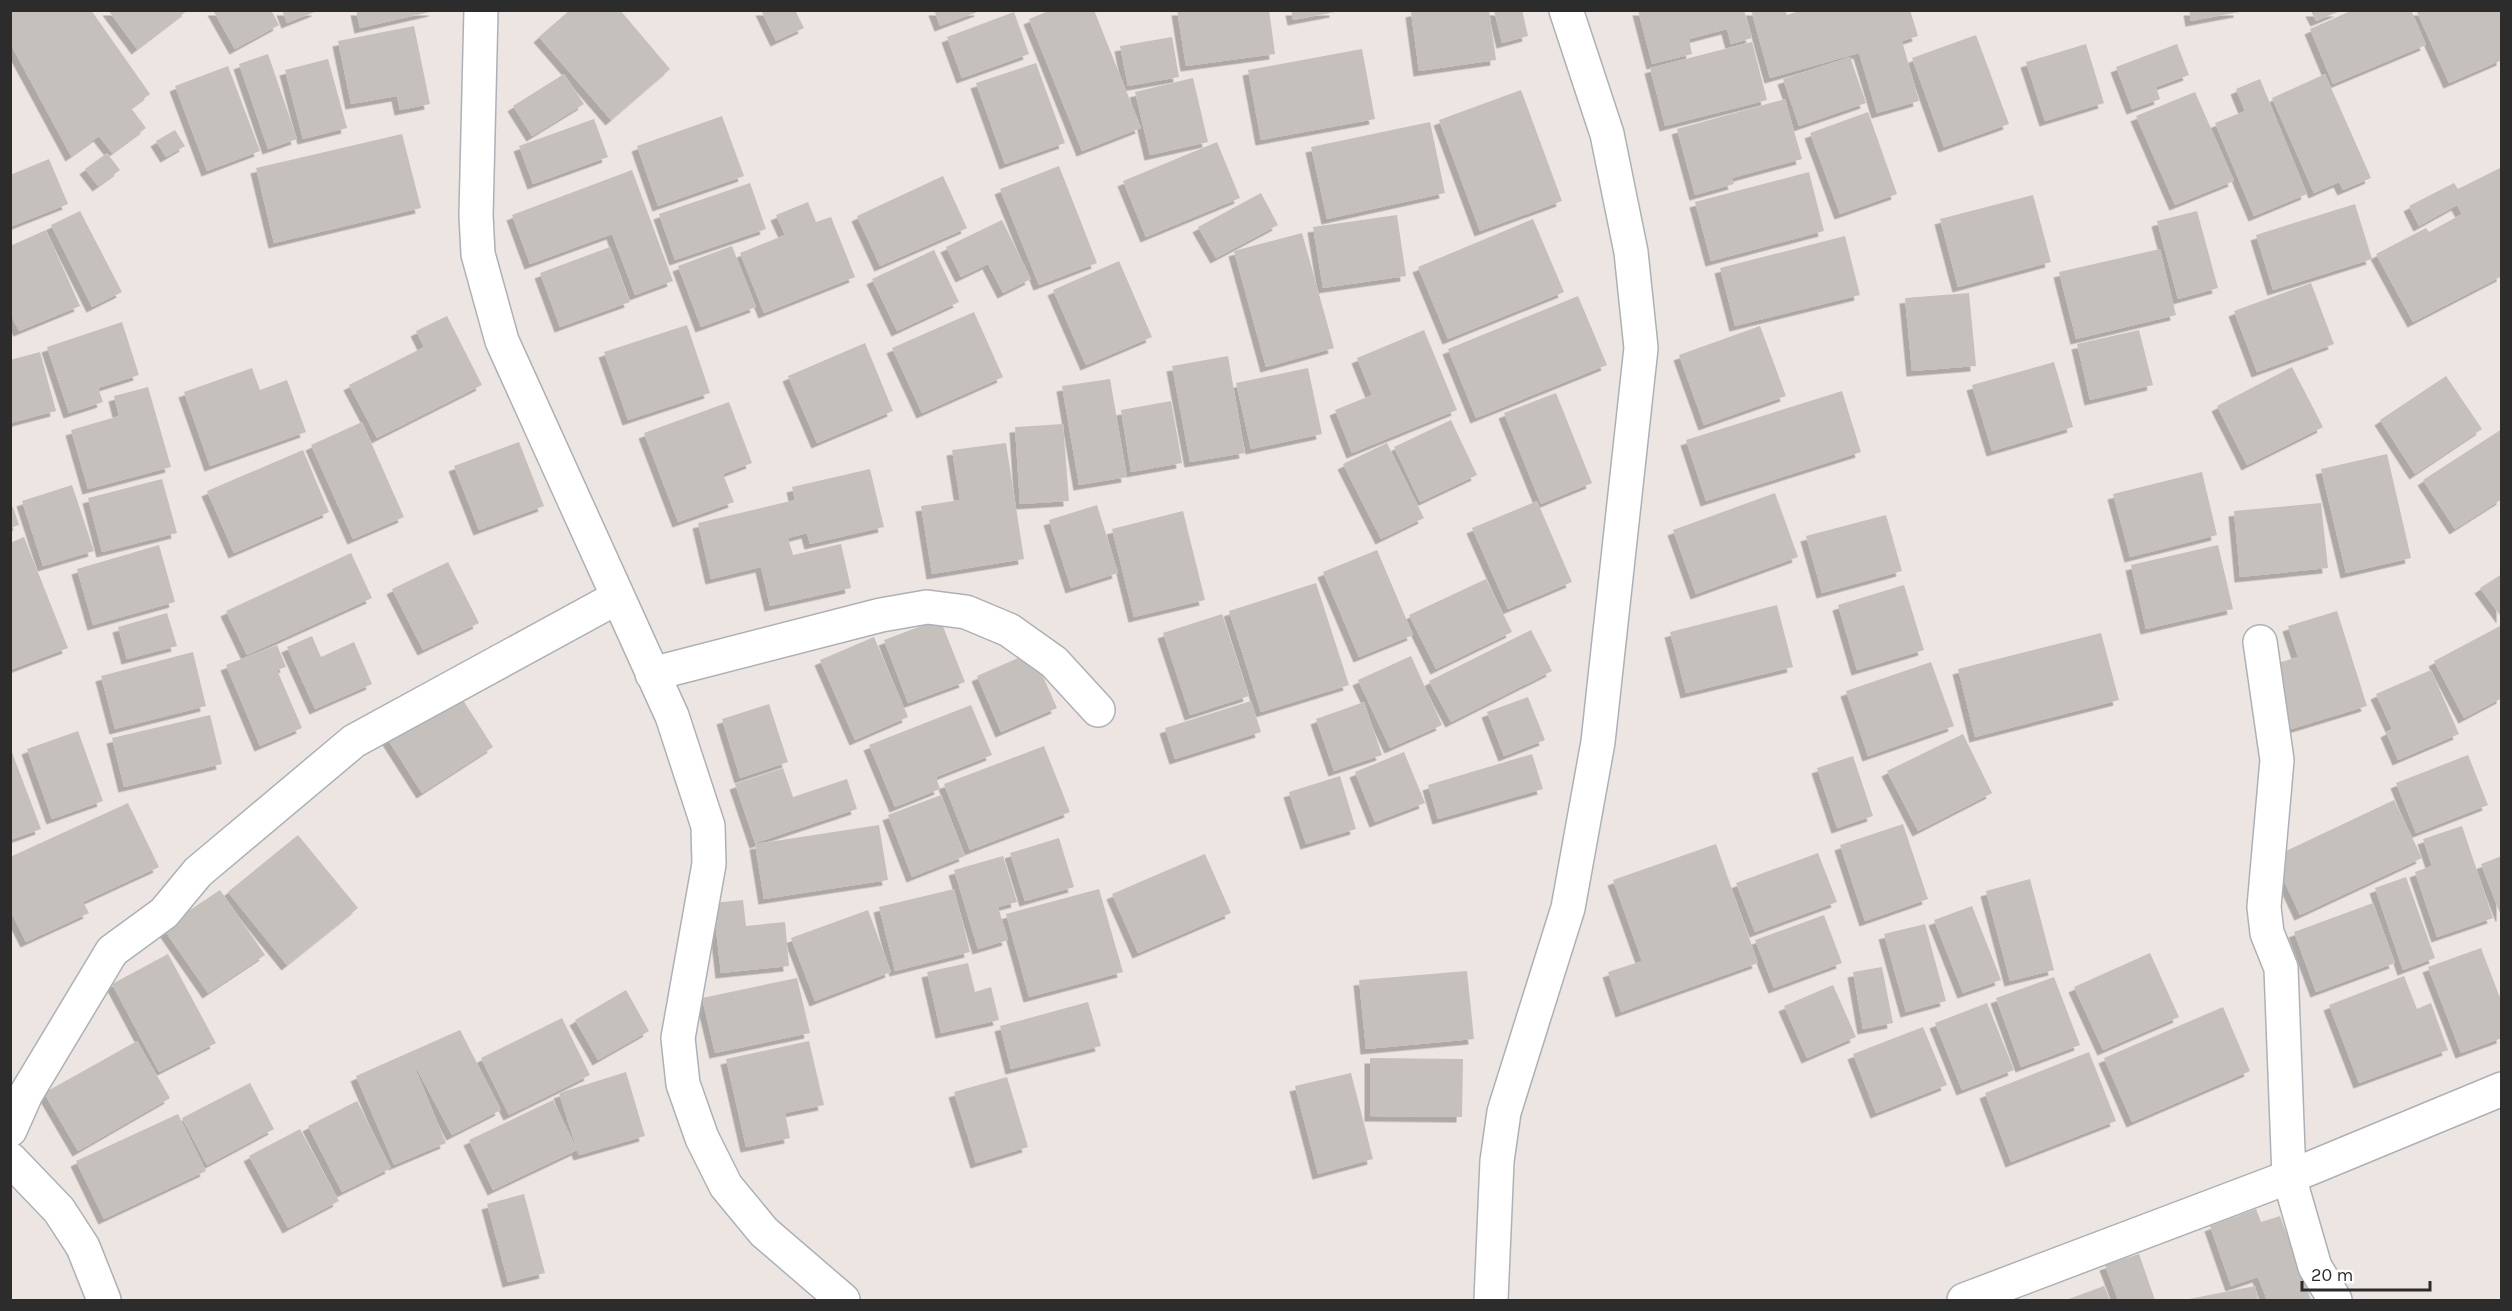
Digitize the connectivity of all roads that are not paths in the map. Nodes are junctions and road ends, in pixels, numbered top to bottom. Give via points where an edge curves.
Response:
1 (481, 10) edge
2 (1566, 10) edge
3 (618, 597) junction
4 (2260, 642) dead end
5 (652, 674) junction
6 (1098, 710) dead end
7 (2502, 1089) edge
8 (10, 1130) edge
9 (10, 1160) edge
10 (2289, 1177) junction
11 (105, 1300) edge
12 (843, 1300) edge
13 (1491, 1300) edge
14 (1964, 1300) edge
15 (2335, 1300) edge

1 - 3 street via 478,254 502,341
2 - 13 street via 1607,134 1631,252 1641,348 1598,742 1568,908 1504,1112 1497,1161
3 - 5 street
3 - 8 street via 354,741 198,872 164,913 112,951 26,1094
4 - 10 street via 2277,759 2264,907 2267,933 2281,968
5 - 6 street via 881,615 927,608 966,612 1009,630 1054,662
5 - 12 street via 672,716 708,826 709,864 678,1038 683,1084 702,1138 726,1186 764,1232
7 - 10 street
9 - 11 street via 59,1210 83,1247
10 - 14 street
10 - 15 street via 2315,1267

